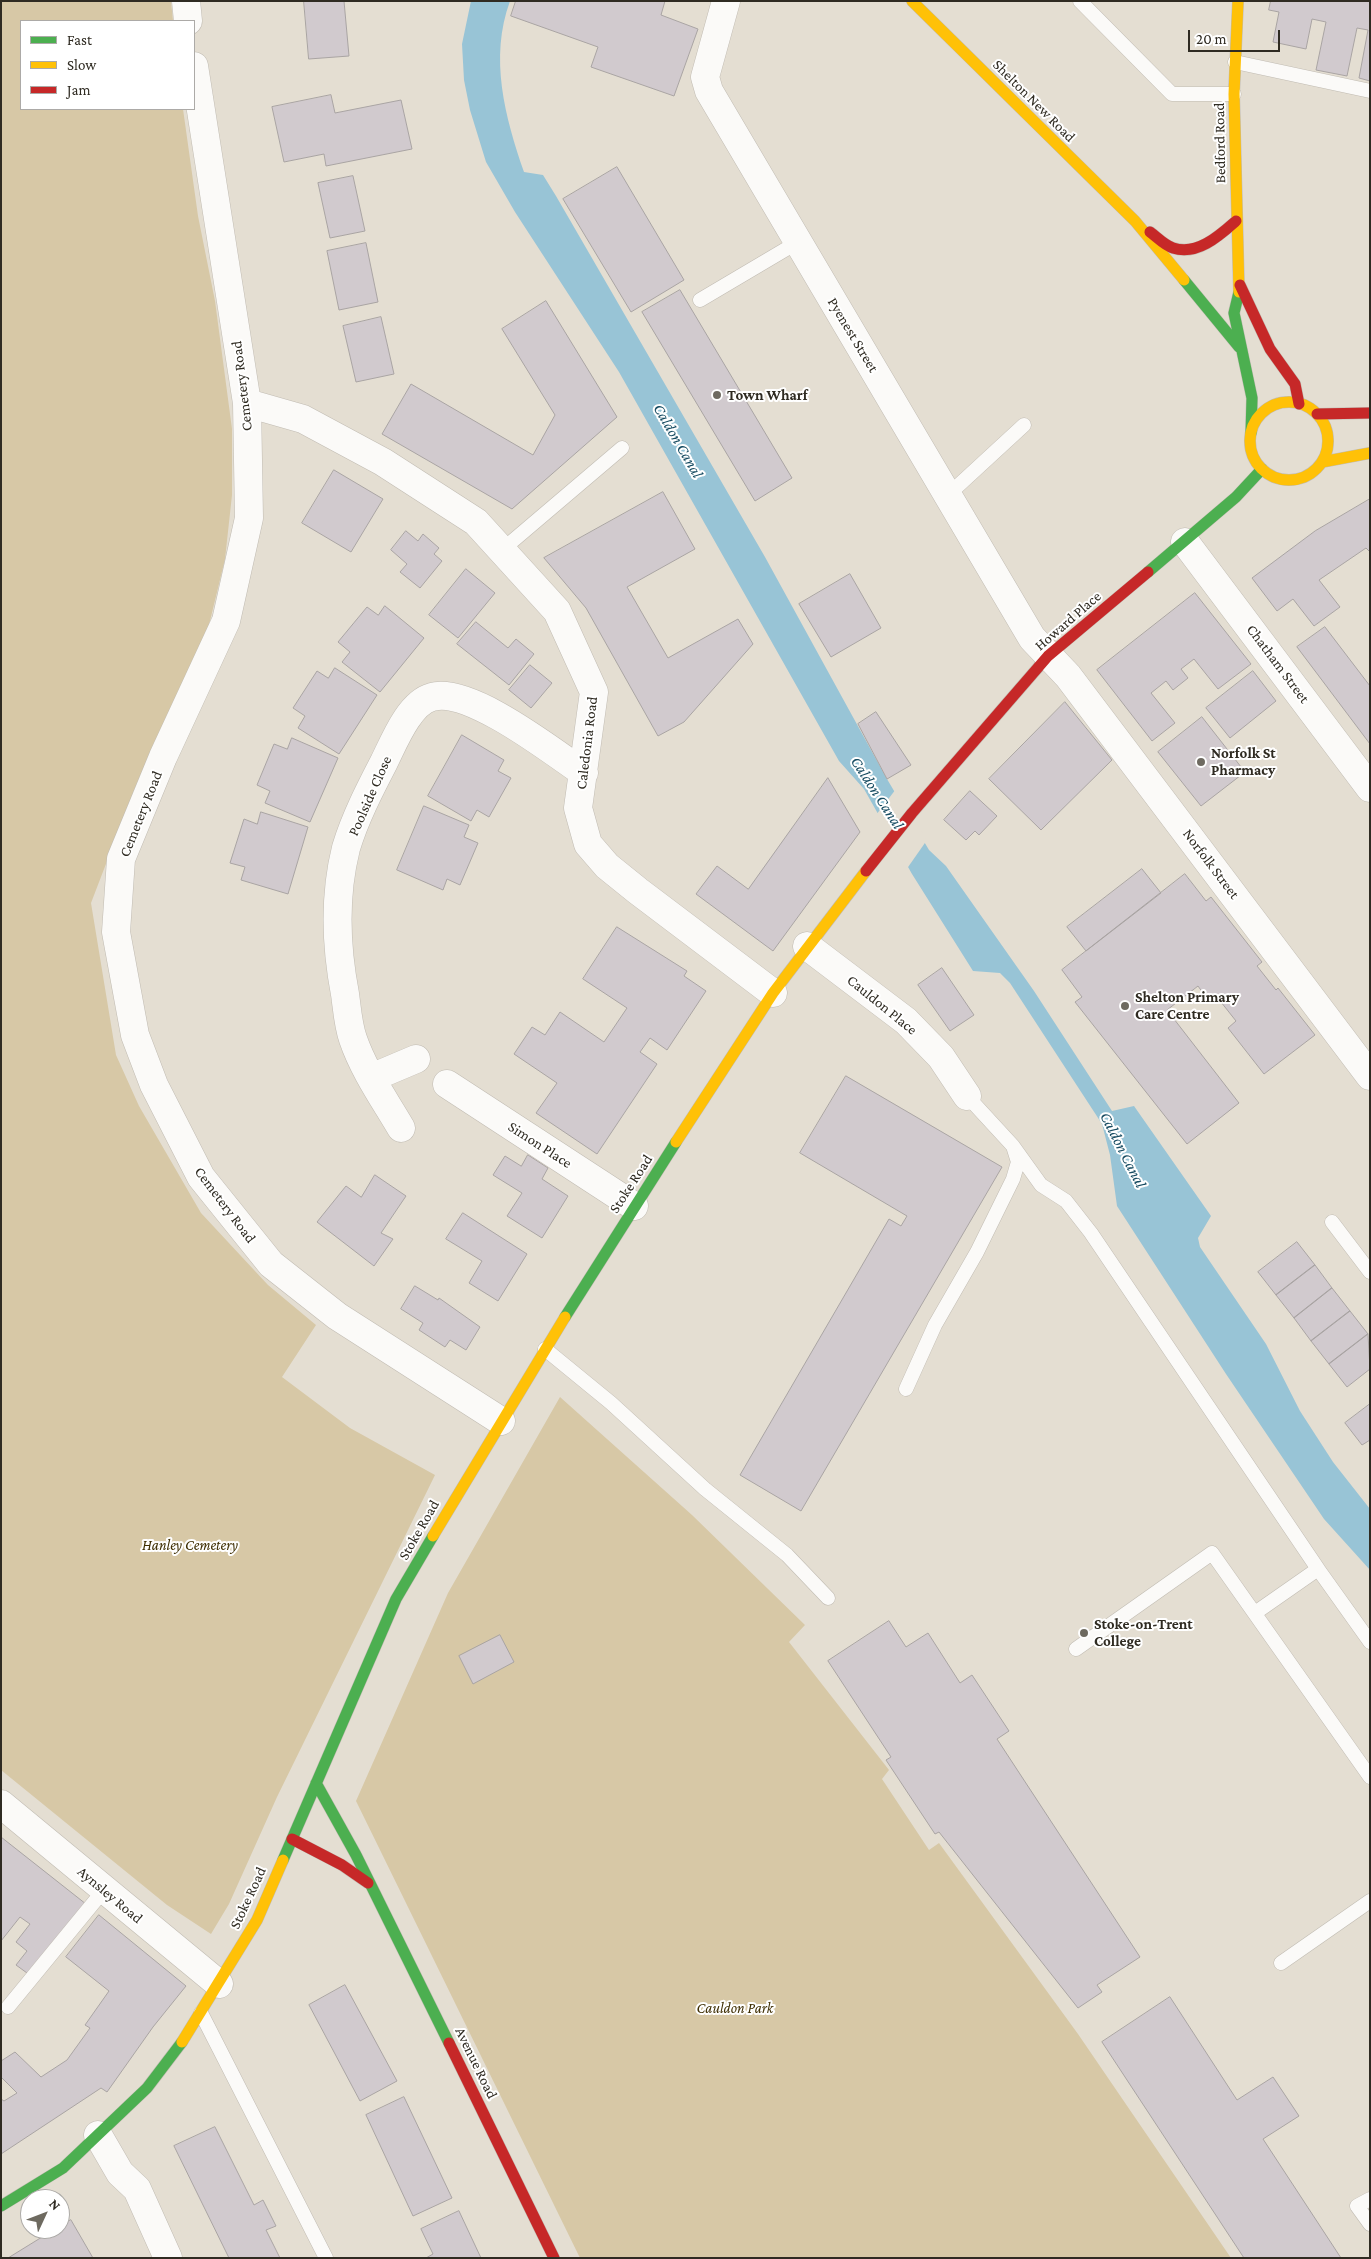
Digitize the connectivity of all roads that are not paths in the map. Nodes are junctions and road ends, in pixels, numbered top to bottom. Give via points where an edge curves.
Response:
1 (186, 1) edge
2 (726, 1) edge
3 (912, 1) edge
4 (1080, 1) edge
5 (1238, 1) edge
6 (188, 20) edge
7 (1235, 62) junction
8 (195, 72) edge
9 (1370, 91) edge
10 (1234, 94) junction
11 (1134, 221) junction
12 (1236, 221) junction
13 (798, 242) junction
14 (1240, 285) junction
15 (700, 300) dead end
16 (1239, 347) junction
17 (247, 402) junction
18 (1299, 404) junction
19 (1370, 413) edge
20 (1317, 414) junction
21 (1024, 425) dead end
22 (1251, 434) junction
23 (622, 448) dead end
24 (1368, 456) edge
25 (1322, 462) junction
26 (1262, 469) junction
27 (948, 495) junction
28 (1185, 542) junction
29 (502, 550) junction
30 (1048, 656) junction
31 (584, 773) junction
32 (1370, 788) edge
33 (876, 860) joint
34 (807, 946) junction
35 (773, 994) junction
36 (416, 1059) dead end
37 (1370, 1076) edge
38 (371, 1078) junction
39 (447, 1084) dead end
40 (967, 1096) joint
41 (401, 1128) dead end
42 (1013, 1146) junction
43 (634, 1206) junction
44 (1332, 1222) dead end
45 (1370, 1272) edge
46 (545, 1349) junction
47 (906, 1390) dead end
48 (501, 1421) junction
49 (1318, 1569) junction
50 (828, 1598) dead end
51 (1254, 1613) junction
52 (1370, 1642) edge
53 (1076, 1649) dead end
54 (1370, 1777) edge
55 (316, 1784) junction
56 (1, 1804) edge
57 (292, 1839) junction
58 (368, 1884) junction
59 (104, 1890) junction
60 (1370, 1901) edge
61 (1282, 1963) dead end
62 (219, 1984) junction
63 (4, 2006) edge
64 (201, 2013) junction
65 (98, 2135) junction
66 (1370, 2199) edge
67 (1, 2206) edge
68 (1370, 2224) edge
69 (168, 2258) edge
70 (326, 2258) edge
71 (554, 2258) edge

1 - 6 street
2 - 13 street, Pyenest Street via 705,76 709,91
3 - 11 main road, Shelton New Road
4 - 10 lane via 1172,94
5 - 7 main road, Bedford Road
7 - 9 lane
7 - 10 main road, Bedford Road
8 - 17 street, Cemetery Road
10 - 12 main road, Bedford Road
11 - 12 main road, Shelton New Road via 1173,248 1186,251 1214,239
11 - 16 main road, Shelton New Road
12 - 14 main road, Bedford Road
13 - 15 lane
13 - 27 street, Pyenest Street
14 - 16 main road, Bedford Road via 1234,313
14 - 18 main road, Bedford Road via 1270,349 1295,384
16 - 22 main road, Bedford Road via 1252,398
17 - 29 street, Caledonia Road via 303,419 384,462 476,522
17 - 48 street, Cemetery Road via 249,518 226,621 121,859 116,932 135,1035 154,1085 201,1177 271,1264 337,1316
18 - 20 main road
18 - 22 main road via 1282,403 1269,408 1254,424
19 - 20 main road
20 - 25 main road via 1328,441
21 - 27 lane
22 - 26 main road via 1254,458
23 - 29 lane
24 - 25 main road
25 - 26 main road via 1303,478 1289,480
26 - 28 main road, Howard Place
27 - 30 street, Pyenest Street via 1032,638
28 - 30 main road, Howard Place
28 - 32 street, Chatham Street
29 - 31 street, Caledonia Road via 557,611 594,692
30 - 33 main road, Howard Place via 912,813
30 - 37 street, Norfolk Street via 1068,676
31 - 35 street, Caledonia Road via 578,808 588,844 607,866 638,892
31 - 38 street, Poolside Close via 493,713 455,696 432,696 411,712 365,800 346,848 339,900 337,952 353,1038
33 - 34 main road, Stoke Road
34 - 35 main road, Stoke Road
34 - 40 street, Cauldon Place via 906,1021 941,1057
35 - 43 main road, Stoke Road
36 - 38 street
38 - 41 street, Poolside Close
39 - 43 street, Simon Place
40 - 42 lane
42 - 47 lane via 1018,1162 1013,1179 977,1252 935,1325
42 - 49 lane via 1041,1185 1066,1201 1091,1233
43 - 46 main road, Stoke Road
44 - 45 lane
46 - 48 main road, Stoke Road
46 - 50 lane via 611,1403 705,1489 787,1555
48 - 55 main road, Stoke Road via 396,1600
49 - 51 lane
49 - 52 lane
51 - 53 lane via 1212,1553
51 - 54 lane
55 - 57 main road, Stoke Road
55 - 58 main road, Avenue Road
56 - 59 street, Aynsley Road
57 - 58 main road, Avenue Road via 342,1865
57 - 62 main road, Stoke Road via 257,1920
58 - 71 main road, Avenue Road via 402,1946
59 - 62 street, Aynsley Road
59 - 63 lane
60 - 61 lane
62 - 64 main road, Stoke Road
64 - 65 main road, Stoke Road via 147,2088
64 - 70 lane
65 - 67 main road, Stoke Road via 63,2168
65 - 69 street via 120,2173 137,2190
66 - 68 lane via 1357,2206

